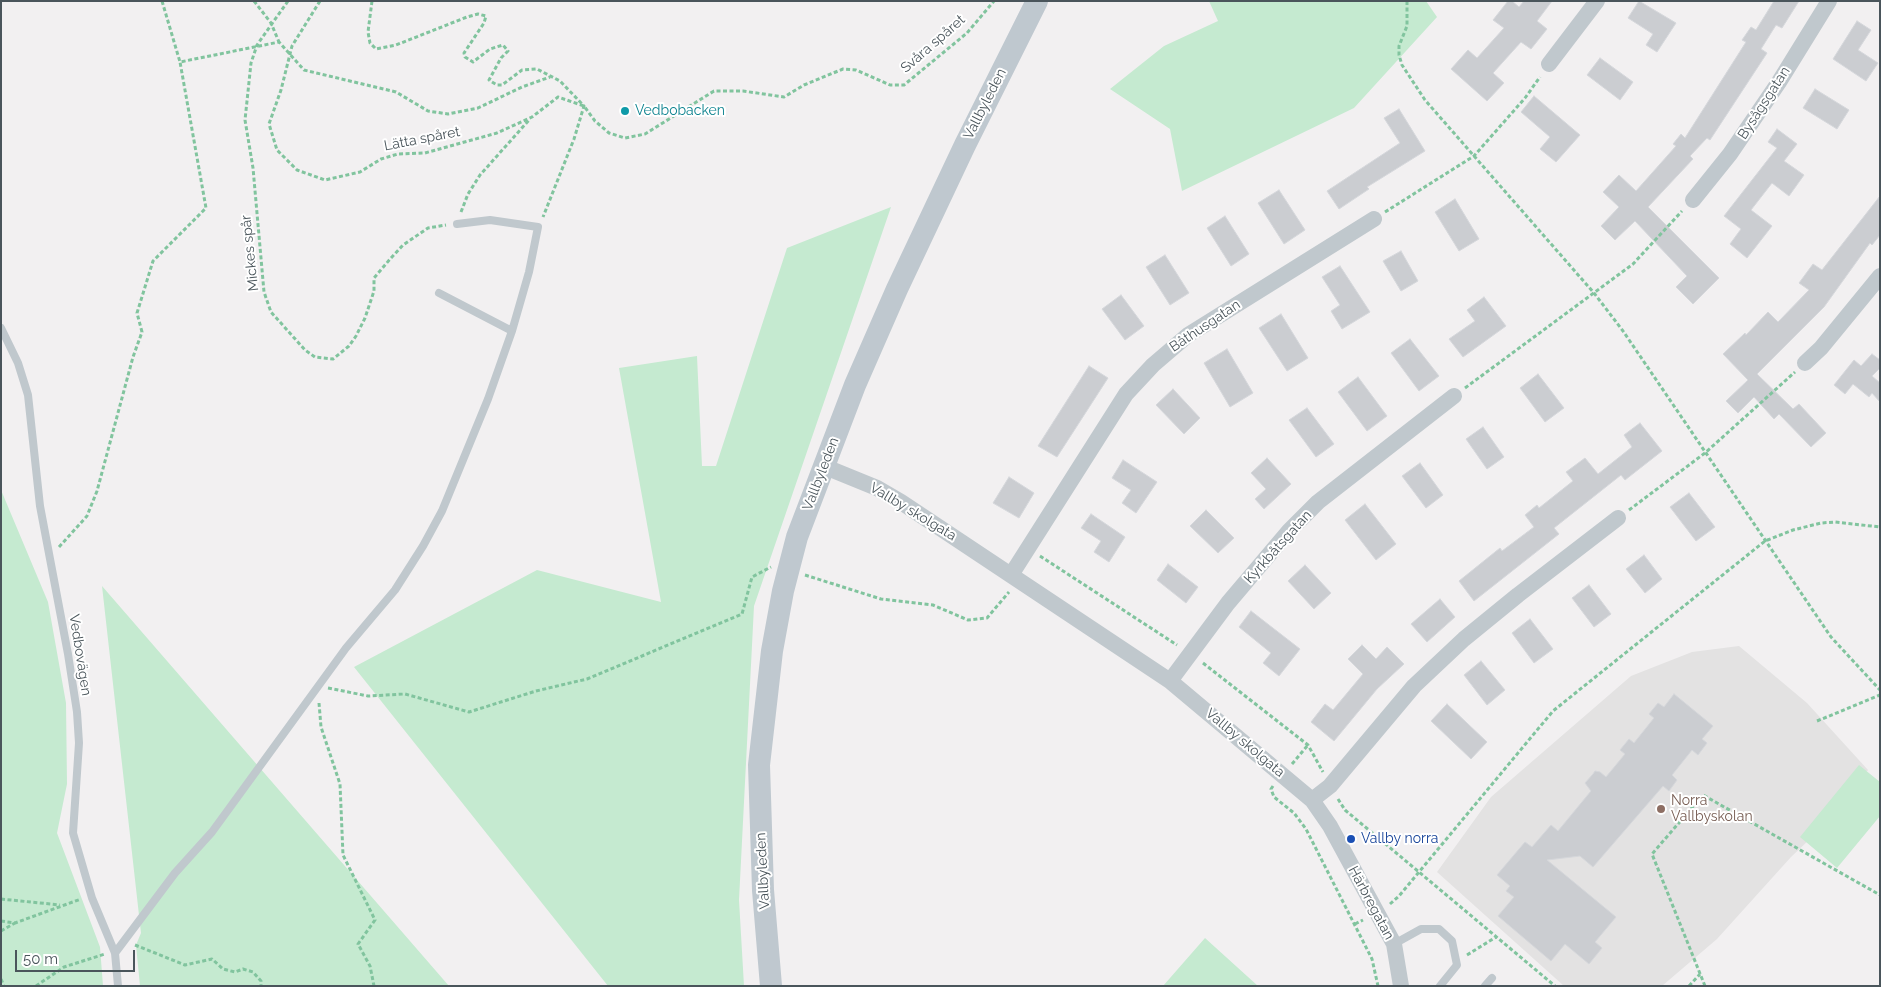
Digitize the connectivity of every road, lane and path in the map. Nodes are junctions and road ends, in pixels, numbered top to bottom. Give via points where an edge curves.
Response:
1 (162, 1) edge
2 (254, 1) edge
3 (288, 1) edge
4 (320, 1) edge
5 (372, 1) edge
6 (994, 1) edge
7 (1037, 1) edge
8 (1407, 1) edge
9 (1597, 1) edge
10 (1829, 1) edge
11 (271, 23) junction
12 (279, 42) junction
13 (257, 45) junction
14 (290, 54) junction
15 (180, 62) junction
16 (1549, 64) joint
17 (550, 77) junction
18 (584, 106) junction
19 (532, 117) junction
20 (1474, 156) junction
21 (1693, 200) joint
22 (1374, 219) joint
23 (457, 224) junction
24 (538, 227) junction
25 (1880, 276) edge
26 (439, 293) dead end
27 (1594, 293) junction
28 (1, 328) edge
29 (512, 331) junction
30 (1805, 363) joint
31 (1454, 396) joint
32 (1705, 453) junction
33 (823, 466) junction
34 (1618, 518) joint
35 (1880, 527) edge
36 (1765, 541) junction
37 (775, 565) dead end
38 (804, 575) dead end
39 (54, 577) junction
40 (1015, 578) junction
41 (1170, 681) junction
42 (317, 686) junction
43 (1880, 690) edge
44 (1880, 695) edge
45 (1817, 721) dead end
46 (1308, 745) dead end
47 (1282, 774) junction
48 (1330, 786) junction
49 (1312, 800) junction
50 (1420, 871) junction
51 (1880, 895) edge
52 (92, 898) junction
53 (1, 899) edge
54 (62, 906) junction
55 (1, 921) edge
56 (15, 923) junction
57 (1, 931) edge
58 (1496, 937) junction
59 (1394, 944) junction
60 (116, 953) junction
61 (1457, 965) junction
62 (1700, 974) junction
63 (1492, 978) dead end
64 (1, 979) edge
65 (4, 986) edge
66 (36, 986) edge
67 (118, 986) edge
68 (261, 986) edge
69 (374, 986) edge
70 (771, 986) edge
71 (1378, 986) edge
72 (1401, 986) edge
73 (1440, 986) edge
74 (1485, 986) edge
75 (1555, 986) edge
76 (1690, 986) edge
77 (1705, 986) edge

1 - 15 path
2 - 11 path
3 - 11 path, Mickes spår
4 - 14 path, Lätta spåret
5 - 17 path via 368,32 376,49 396,45 478,14 486,16 484,23 464,53 465,58 473,62 490,49 503,46 508,51 501,58 490,80 492,82 502,85 522,70 537,69
6 - 18 path, Svåra spåret via 967,32 904,85 890,85 856,70 843,69 784,97 714,91 645,134 625,138 609,133
7 - 33 main road, Vallbyleden via 897,289
8 - 20 path via 1407,26 1400,46 1400,60 1425,100
9 - 16 street
10 - 21 street, Bysågsgatan via 1730,154
11 - 12 path
11 - 13 path, Mickes spår
12 - 13 path
12 - 14 path
13 - 15 path
13 - 23 path, Mickes spår via 251,63 245,120 253,168 264,292 271,312 305,350 325,360 342,353 365,318 374,292 374,278 391,258 403,245 428,228
14 - 17 path via 304,70 396,92 428,111 448,114 478,108
14 - 19 path, Lätta spåret via 269,124 278,150 298,170 325,180 360,172 381,159 398,154 453,147 497,133
15 - 39 path via 206,208 154,261 137,313 142,332 97,491 87,516 60,544
16 - 20 path via 1525,98
17 - 18 path via 560,81
18 - 19 path, Lätta spåret via 558,97
18 - 24 path
19 - 23 path via 480,175 468,194
20 - 22 path
20 - 27 path
21 - 27 path via 1633,264
22 - 40 street, Båthusgatan via 1188,335 1153,365 1126,394
23 - 24 lane via 490,220
24 - 29 lane
25 - 30 street via 1822,348
26 - 29 lane
27 - 31 path
27 - 32 path
28 - 39 lane, Vedbovägen via 18,363 28,395 40,506
29 - 42 lane via 455,481 423,546 379,611
30 - 32 path
31 - 41 street, Kyrkbåtsgatan via 1318,502 1289,531 1228,603
32 - 34 path
32 - 36 path
33 - 40 street, Vallby skolgata via 877,488 901,502
33 - 70 main road, Vallbyleden via 797,537 783,591 764,708 760,765
34 - 48 street via 1464,639 1414,686
35 - 36 path via 1821,523
36 - 43 path via 1831,637
36 - 50 path via 1553,711
37 - 42 path via 752,577 742,614 588,679 470,712 405,694 368,696
38 - 40 path via 881,599 933,605 968,620 987,618
39 - 52 lane, Vedbovägen via 70,663 79,743 72,833
40 - 41 street, Vallby skolgata
41 - 47 street, Vallby skolgata
42 - 60 lane via 212,832 175,873
42 - 69 path via 321,727 340,784 343,855 375,920 358,944 370,966
44 - 45 path
46 - 47 path
47 - 49 street, Vallby skolgata
47 - 71 path via 1272,789 1274,798 1294,813 1306,829 1372,959
48 - 49 street
48 - 50 path via 1345,810
49 - 59 street, Härbregatan via 1330,826
50 - 58 path
51 - 62 path via 1703,795 1652,854
52 - 54 path
52 - 60 lane, Vedbovägen
53 - 54 path
54 - 56 path
55 - 56 path
56 - 57 path
58 - 61 path
58 - 75 path
59 - 61 lane via 1421,929 1439,929 1452,941
59 - 72 street, Härbregatan
60 - 66 path via 64,967
60 - 67 lane, Vedbovägen
60 - 68 path via 136,945 186,965 212,959 223,969 253,972
61 - 73 lane
62 - 76 path
62 - 77 path
63 - 74 lane
64 - 65 path

